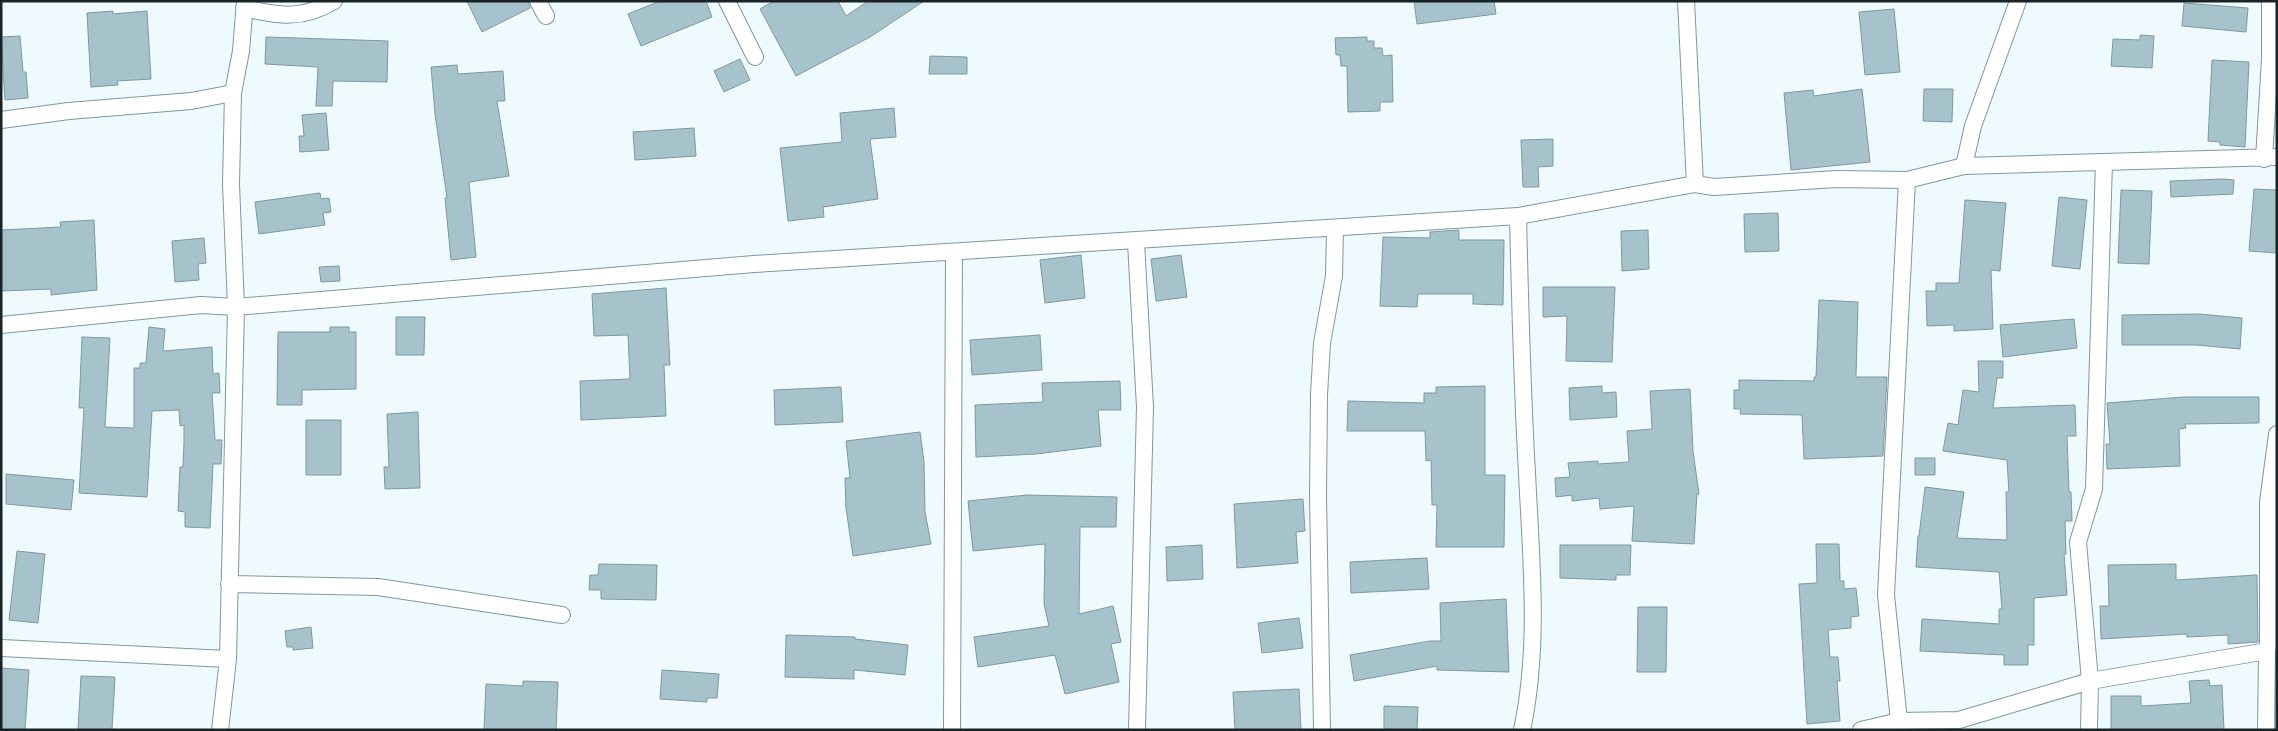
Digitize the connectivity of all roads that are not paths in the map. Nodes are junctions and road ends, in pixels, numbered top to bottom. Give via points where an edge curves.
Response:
1 (334, 1) edge
2 (727, 1) edge
3 (1686, 1) edge
4 (2018, 1) edge
5 (2270, 1) edge
6 (245, 5) edge
7 (755, 57) dead end
8 (233, 92) junction
9 (1, 120) edge
10 (2270, 158) edge
11 (2104, 162) junction
12 (1964, 166) junction
13 (1907, 180) junction
14 (1695, 184) junction
15 (1518, 216) junction
16 (1335, 228) junction
17 (1136, 242) junction
18 (954, 252) junction
19 (236, 307) junction
20 (1, 325) edge
21 (2277, 434) edge
22 (230, 584) junction
23 (562, 615) dead end
24 (2271, 645) edge
25 (1, 648) edge
26 (228, 659) junction
27 (2090, 681) junction
28 (1899, 721) junction
29 (1957, 725) edge
30 (220, 730) edge
31 (952, 730) edge
32 (1137, 730) edge
33 (1322, 730) edge
34 (1522, 730) edge
35 (1861, 730) edge
36 (2089, 730) edge
37 (2266, 730) edge

1 - 6 street via 302,15 276,16
2 - 7 street
3 - 14 street
4 - 12 street via 1973,126
5 - 10 street
6 - 8 street
8 - 9 street via 191,101 69,110
8 - 19 street via 231,184
10 - 11 street
11 - 12 street
11 - 27 street via 2094,489 2078,542
12 - 13 street
13 - 14 street via 1836,179 1714,188
13 - 28 street via 1886,595
14 - 15 street
15 - 16 street
15 - 34 street via 1521,370 1533,596 1528,700
16 - 17 street
16 - 33 street via 1334,276 1322,343 1319,395
17 - 18 street
17 - 32 street via 1145,407
18 - 19 street via 754,264
18 - 31 street
19 - 20 street via 201,305
19 - 22 street
21 - 24 street via 2268,502
22 - 23 street via 378,588
22 - 26 street
24 - 27 street
24 - 37 street
25 - 26 street
26 - 30 street
27 - 29 street
27 - 36 street
28 - 29 street
28 - 35 street

